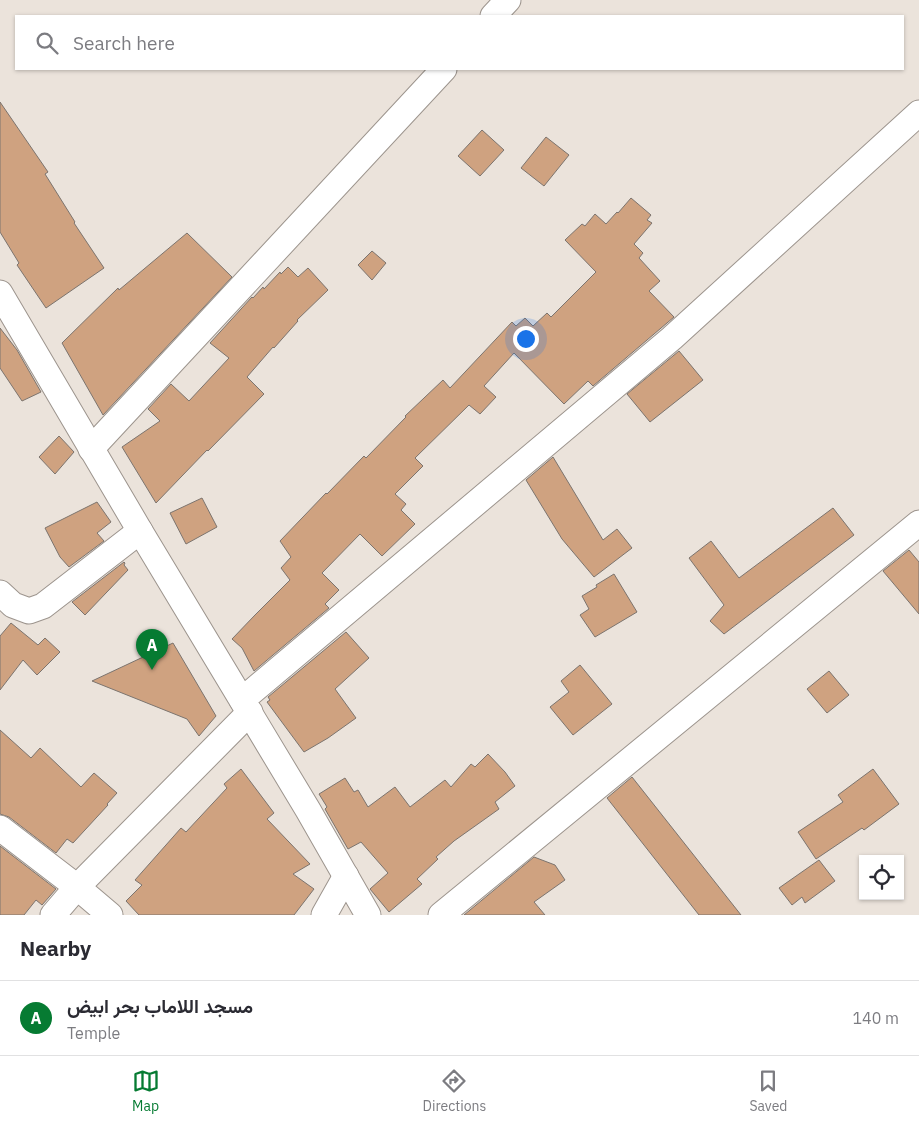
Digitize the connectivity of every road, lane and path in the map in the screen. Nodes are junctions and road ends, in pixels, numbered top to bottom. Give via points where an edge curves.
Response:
1 (508, 0) edge
2 (494, 15) edge
3 (443, 70) edge
4 (919, 113) edge
5 (0, 293) edge
6 (92, 448) junction
7 (919, 523) edge
8 (140, 531) junction
9 (0, 593) edge
10 (246, 706) junction
11 (0, 828) edge
12 (346, 876) junction
13 (77, 887) junction
14 (53, 915) edge
15 (110, 915) edge
16 (324, 915) edge
17 (368, 915) edge
18 (441, 915) edge

1 - 2 street
3 - 6 street
4 - 10 street via 672,338
5 - 6 street
6 - 8 street
7 - 18 street
8 - 9 street via 43,606 29,611 13,605
8 - 10 street
10 - 12 street
10 - 13 street
11 - 13 street
12 - 16 street
12 - 17 street
13 - 14 street
13 - 15 street

